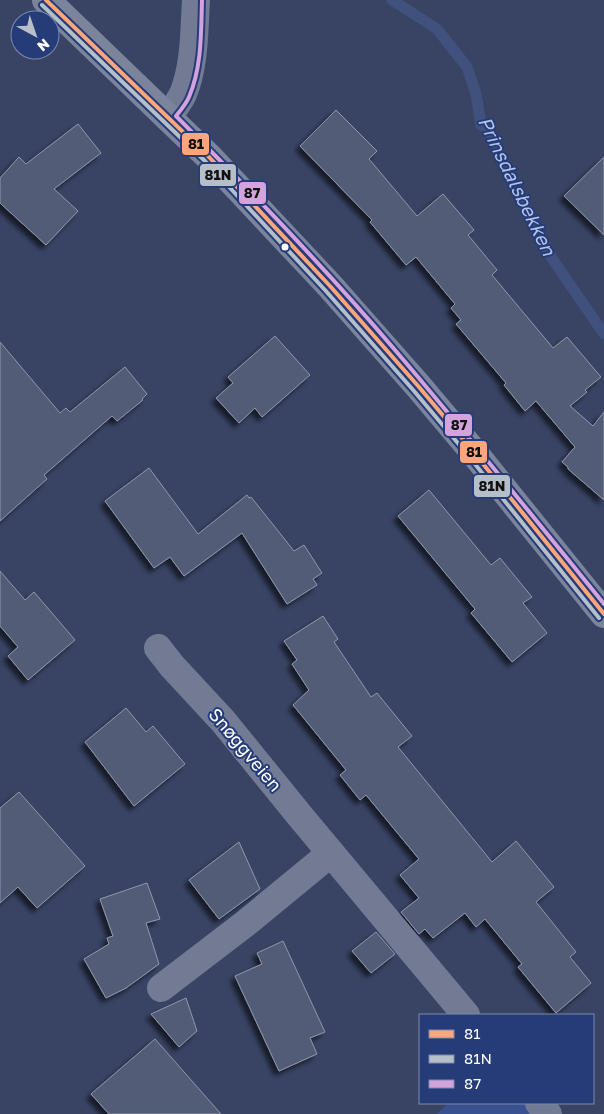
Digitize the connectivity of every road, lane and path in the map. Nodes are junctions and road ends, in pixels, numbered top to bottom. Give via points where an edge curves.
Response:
1 (46, 0) edge
2 (196, 0) edge
3 (168, 117) junction
4 (604, 614) edge
5 (158, 648) dead end
6 (331, 852) junction
7 (161, 988) dead end
8 (465, 1014) edge
9 (540, 1104) edge
10 (548, 1114) edge

1 - 3 main road
2 - 3 street via 188,80
3 - 4 main road via 281,233 378,340
5 - 6 street, Snøggveien
6 - 7 street
6 - 8 street, Snøggveien
9 - 10 street

